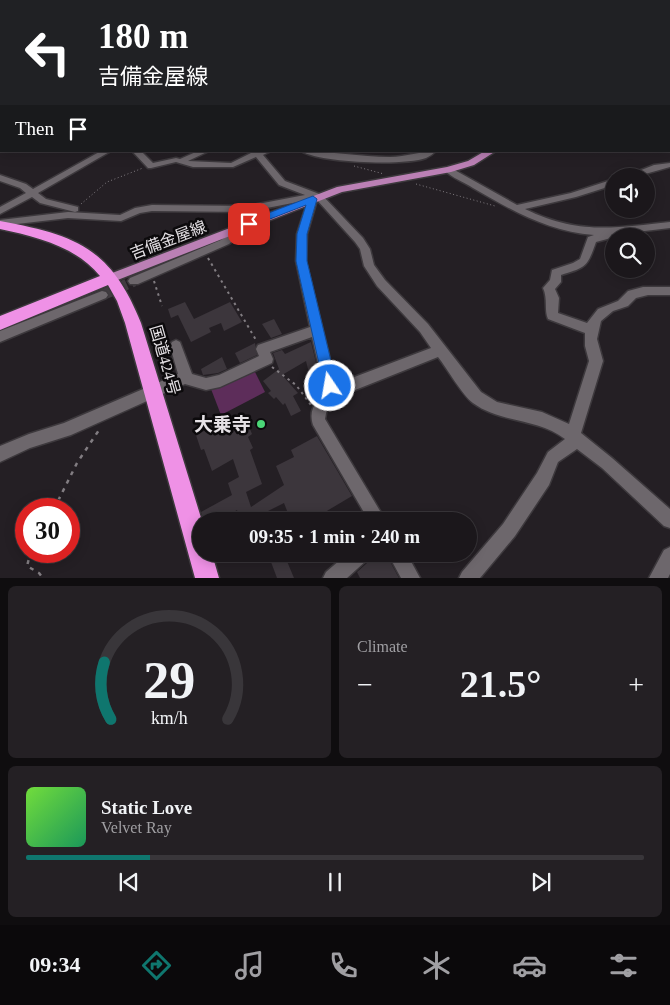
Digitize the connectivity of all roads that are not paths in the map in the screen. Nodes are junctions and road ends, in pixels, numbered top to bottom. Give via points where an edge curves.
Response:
1 (106, 152) edge
2 (137, 152) edge
3 (203, 152) edge
4 (262, 152) edge
5 (309, 152) edge
6 (431, 152) edge
7 (490, 152) edge
8 (181, 161) junction
9 (670, 165) edge
10 (654, 168) edge
11 (448, 170) junction
12 (0, 178) edge
13 (605, 185) edge
14 (33, 194) junction
15 (315, 197) junction
16 (518, 208) junction
17 (0, 211) edge
18 (72, 212) junction
19 (0, 224) edge
20 (670, 225) edge
21 (642, 227) junction
22 (230, 232) junction
23 (134, 281) tunnel mouth
24 (107, 286) junction
25 (670, 291) edge
26 (0, 323) edge
27 (591, 330) junction
28 (318, 331) junction
29 (0, 337) edge
30 (176, 346) dead end
31 (440, 350) junction
32 (184, 378) junction
33 (154, 393) junction
34 (328, 396) junction
35 (576, 438) junction
36 (0, 454) edge
37 (373, 512) edge
38 (670, 520) edge
39 (670, 556) edge
40 (351, 562) edge
41 (402, 562) edge
42 (207, 578) edge
43 (332, 578) edge
44 (411, 578) edge
45 (468, 578) edge
46 (658, 578) edge

1 - 14 street
2 - 8 street via 150,166
3 - 8 street
4 - 8 street via 232,165 193,165
4 - 15 street via 282,183
5 - 6 street via 384,161 426,157
7 - 11 main road, 吉備金屋線 via 478,160
9 - 10 street
11 - 15 main road, 吉備金屋線 via 356,185
11 - 16 street
12 - 14 street via 23,186
13 - 16 street
14 - 17 street
14 - 18 street
15 - 18 street via 247,209 147,208 121,218
15 - 22 main road, 吉備金屋線
15 - 28 street via 300,250
15 - 31 street via 359,240 369,266 381,283 410,312
16 - 21 street via 569,229 601,231
18 - 19 street
19 - 24 highway, 国道424号 via 64,241 83,252
20 - 21 street
21 - 27 street via 639,232 592,239 584,261 556,273 555,282 549,288 553,298 552,316
22 - 23 street via 232,237 204,252
22 - 24 main road, 吉備金屋線
24 - 26 highway
24 - 29 street
24 - 33 highway, 国道424号 via 127,304
25 - 27 street via 629,296 624,303 607,308
27 - 35 street via 591,351 596,361
28 - 32 street via 309,332 265,354 220,381 206,384
28 - 34 street via 330,386
30 - 32 street
31 - 34 street
31 - 35 street via 472,393 484,403 542,419
32 - 33 street
33 - 36 street
33 - 42 highway, 国道424号
34 - 37 street via 318,412 320,425
35 - 38 street
35 - 45 street via 553,457 509,530
39 - 46 street
40 - 43 street
41 - 44 street

